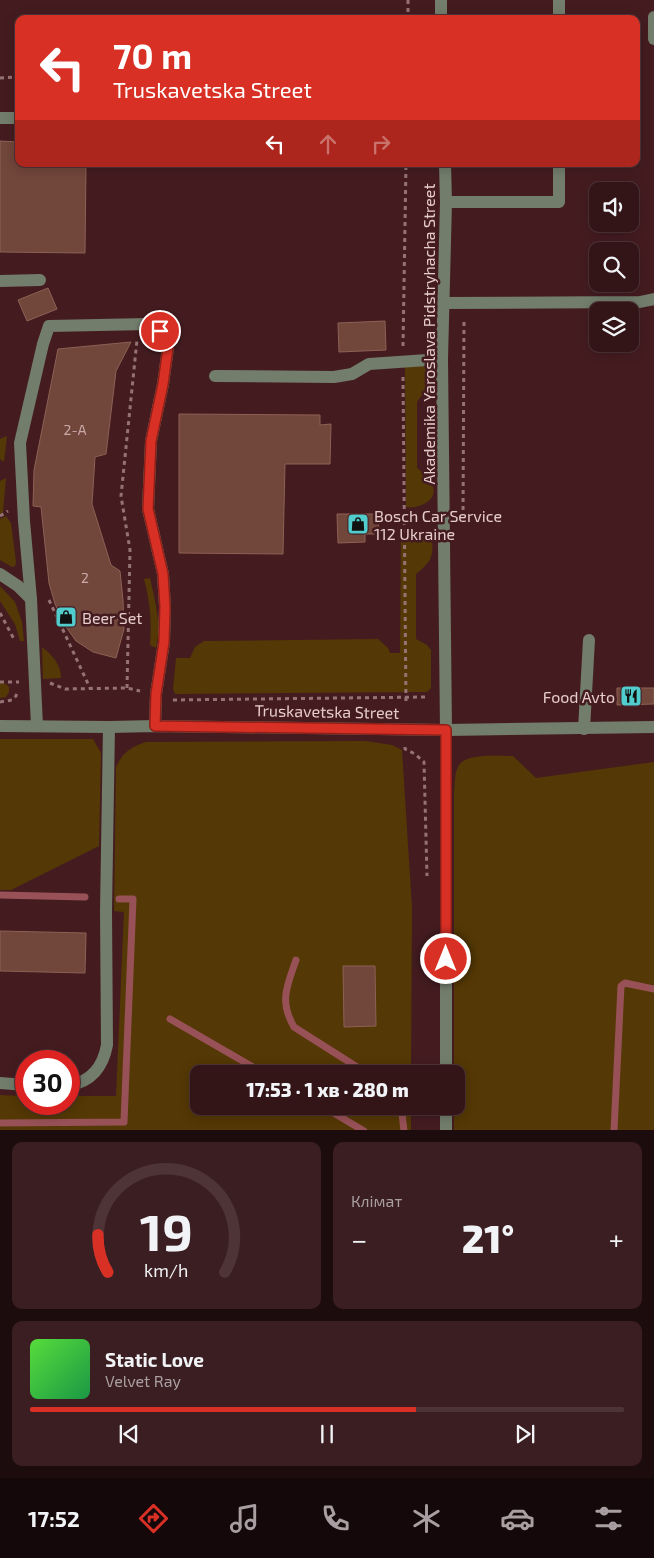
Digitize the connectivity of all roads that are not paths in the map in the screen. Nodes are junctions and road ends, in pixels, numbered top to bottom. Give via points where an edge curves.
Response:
1 (441, 0) edge
2 (559, 0) edge
3 (441, 15) edge
4 (559, 15) edge
5 (654, 17) edge
6 (654, 39) edge
7 (0, 118) edge
8 (15, 118) edge
9 (444, 167) edge
10 (559, 167) edge
11 (446, 202) junction
12 (40, 280) dead end
13 (0, 281) edge
14 (654, 299) edge
15 (443, 302) junction
16 (442, 359) junction
17 (215, 376) dead end
18 (0, 574) edge
19 (31, 599) junction
20 (589, 640) dead end
21 (0, 726) edge
22 (37, 726) junction
23 (155, 726) junction
24 (109, 727) junction
25 (654, 727) edge
26 (584, 729) junction
27 (446, 730) junction
28 (446, 1065) edge
29 (80, 1082) edge
30 (0, 1083) edge
31 (15, 1084) edge
32 (446, 1115) edge
33 (446, 1130) edge

1 - 3 street
2 - 4 street
5 - 6 street
7 - 8 street
9 - 11 street, Akademika Yaroslava Pidstryhacha Street
10 - 11 street via 559,202
11 - 15 street, Akademika Yaroslava Pidstryhacha Street
12 - 13 street
14 - 15 street via 640,302
15 - 16 street, Akademika Yaroslava Pidstryhacha Street
16 - 17 street via 369,364 352,374 334,377
16 - 27 street, Akademika Yaroslava Pidstryhacha Street
18 - 19 street
19 - 22 street
19 - 23 street via 20,443 49,326 148,324 160,331 168,348 151,441 148,509 163,574 165,607
20 - 26 street
21 - 22 street, Truskavetska Street
22 - 24 street, Truskavetska Street
23 - 24 street, Truskavetska Street
23 - 27 street, Truskavetska Street
24 - 29 street via 107,1045 103,1061 94,1074
25 - 26 street, Truskavetska Street
26 - 27 street, Truskavetska Street
27 - 28 street, Akademika Yaroslava Pidstryhacha Street
30 - 31 street
32 - 33 street

